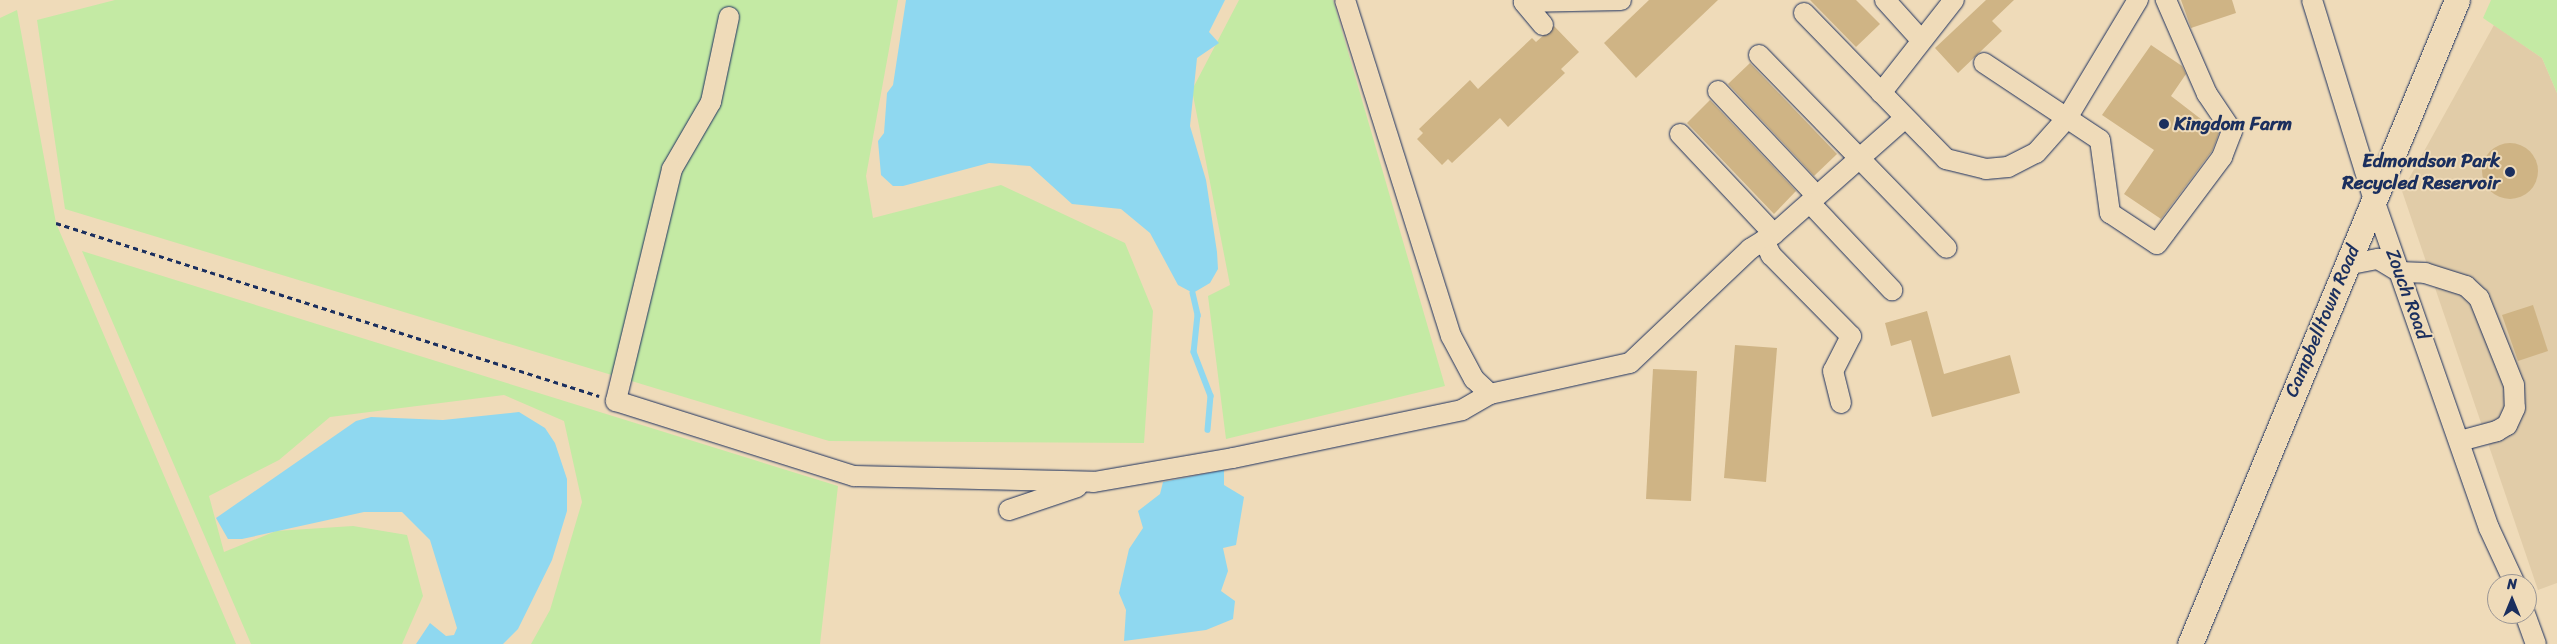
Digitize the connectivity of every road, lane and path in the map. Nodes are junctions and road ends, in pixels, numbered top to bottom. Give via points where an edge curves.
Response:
1 (1345, 0) edge
2 (1621, 0) edge
3 (1884, 0) edge
4 (1954, 0) edge
5 (2138, 0) edge
6 (2166, 0) edge
7 (2312, 0) edge
8 (2457, 0) edge
9 (1804, 13) dead end
10 (729, 17) dead end
11 (1543, 25) dead end
12 (1921, 40) junction
13 (1759, 55) dead end
14 (1984, 63) dead end
15 (1718, 91) dead end
16 (1880, 93) junction
17 (2067, 118) junction
18 (1904, 119) junction
19 (1680, 134) dead end
20 (1859, 159) junction
21 (2373, 197) junction
22 (1813, 200) junction
23 (56, 224) dead end
24 (1769, 237) junction
25 (1947, 248) dead end
26 (2346, 265) junction
27 (2400, 272) junction
28 (1892, 290) dead end
29 (1490, 394) junction
30 (616, 401) junction
31 (1841, 403) dead end
32 (2459, 441) junction
33 (1094, 482) junction
34 (1009, 510) dead end
35 (2510, 574) edge
36 (2529, 624) edge
37 (2190, 644) edge
38 (2536, 644) edge

1 - 29 street via 1451,336 1474,379
2 - 11 street via 1524,2
3 - 12 street
4 - 12 street
5 - 17 street
6 - 17 street via 2207,94 2232,131 2222,157 2157,244 2110,213 2100,140
7 - 21 street, Zouch Road
8 - 21 main road, Campbelltown Road
9 - 16 street
10 - 30 street via 711,102 672,169
12 - 16 street
13 - 20 street
14 - 17 street
15 - 22 street
16 - 18 street
17 - 18 street via 2036,153 2008,167 1986,169 1946,159
18 - 20 street
19 - 24 street
20 - 22 street
20 - 25 street
21 - 26 main road, Campbelltown Road
21 - 27 street, Zouch Road
22 - 24 street
22 - 28 street
23 - 30 path
24 - 29 street via 1630,362
24 - 31 street via 1771,255 1851,336 1832,371
26 - 27 street via 2378,259
26 - 37 main road, Campbelltown Road
27 - 32 street, Zouch Road
27 - 32 street via 2438,277 2474,292 2484,306 2514,385 2515,408 2507,425
29 - 33 street via 1462,410 1233,458
30 - 33 street via 854,476
32 - 35 street, Zouch Road via 2489,528
33 - 34 street
36 - 38 street

